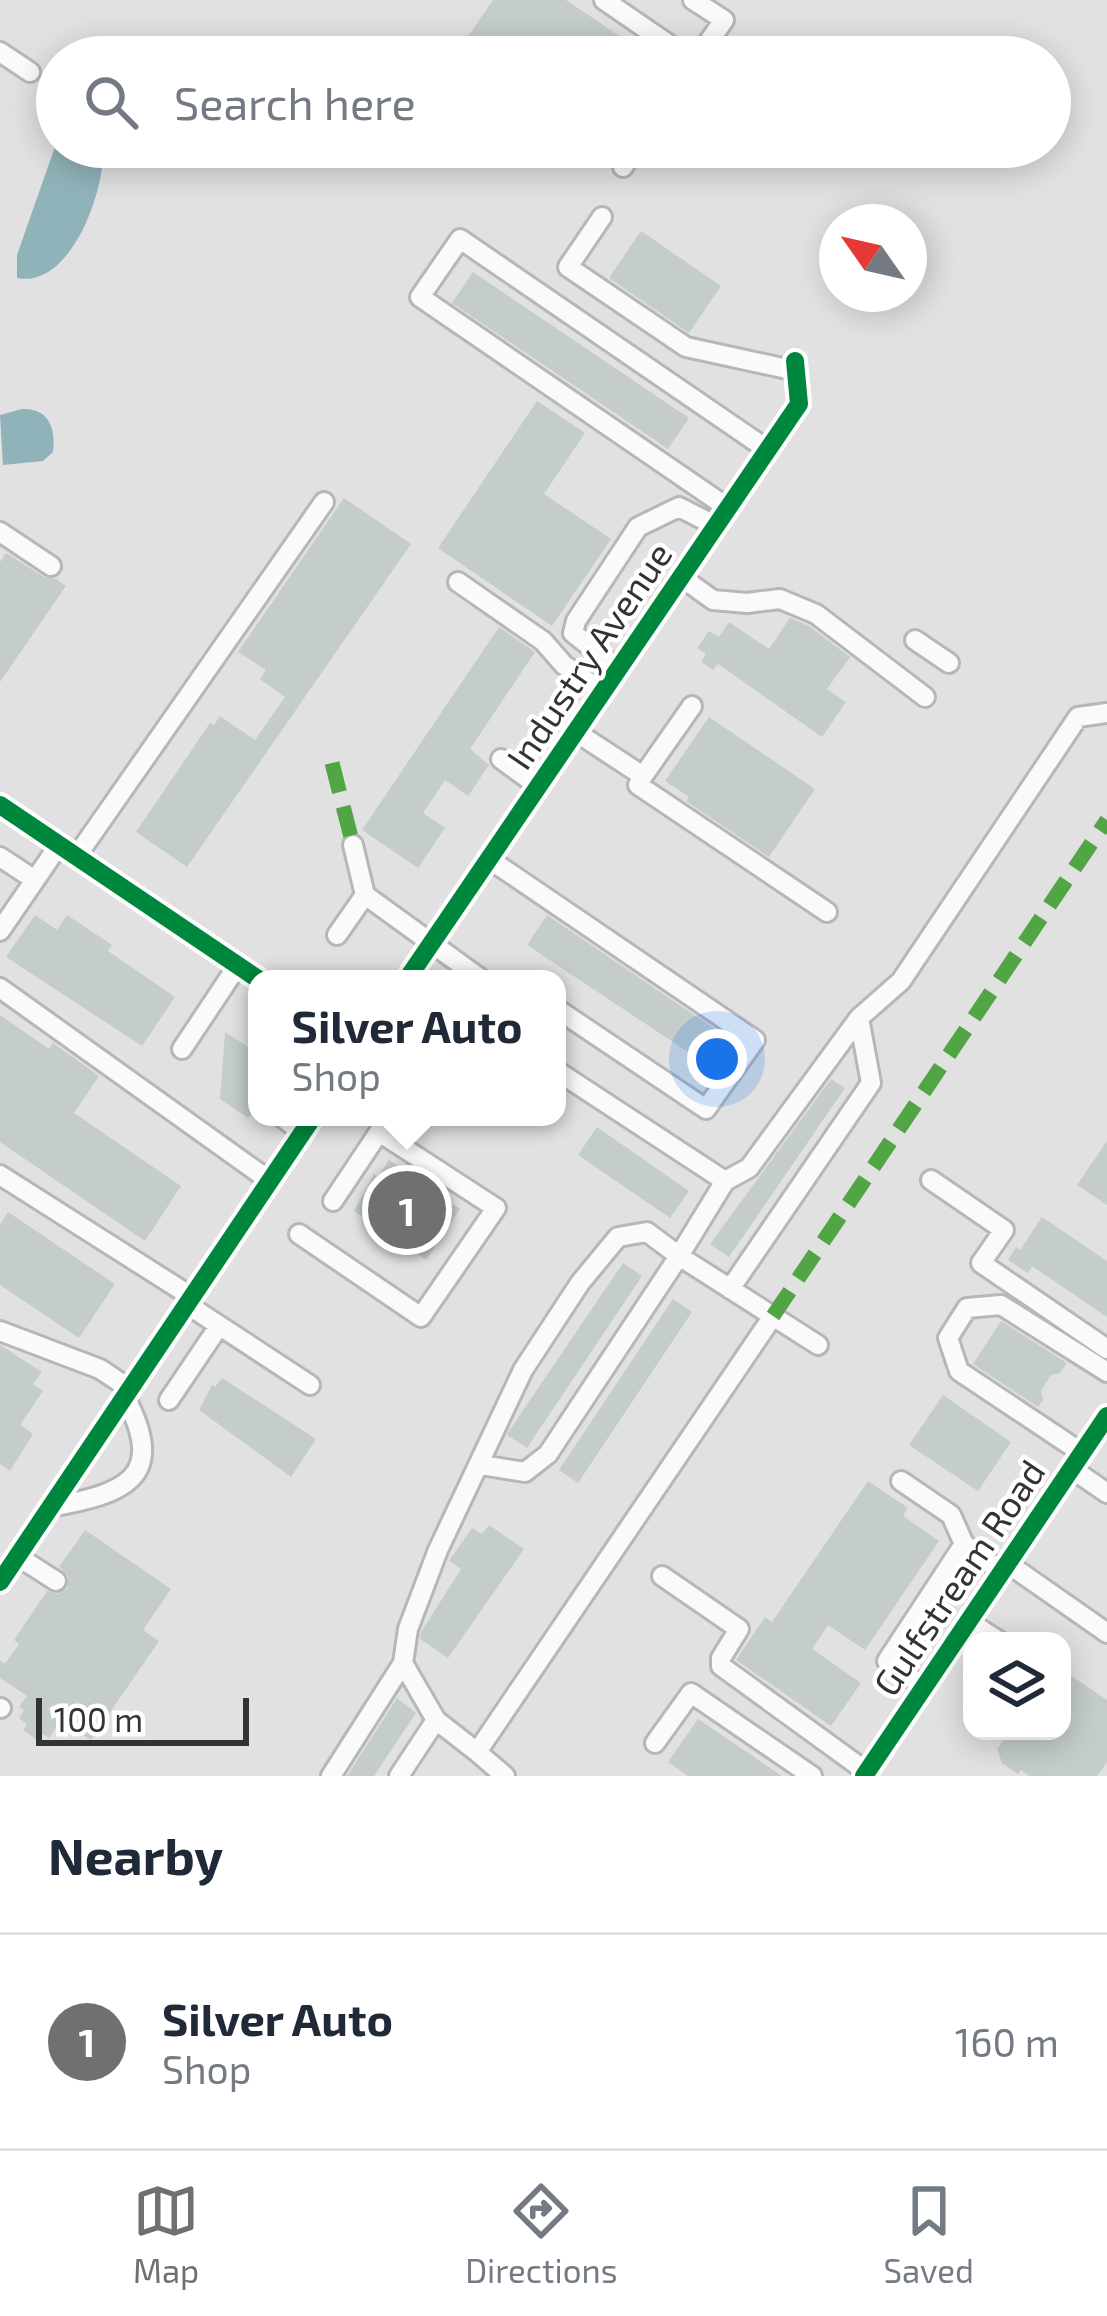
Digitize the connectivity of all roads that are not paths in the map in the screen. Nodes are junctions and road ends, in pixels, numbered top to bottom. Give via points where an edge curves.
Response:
1 (604, 0) edge
2 (656, 36) edge
3 (0, 52) edge
4 (30, 72) dead end
5 (602, 218) dead end
6 (768, 450) junction
7 (324, 502) dead end
8 (728, 508) junction
9 (716, 526) junction
10 (0, 532) edge
11 (51, 566) dead end
12 (681, 577) junction
13 (458, 582) dead end
14 (915, 640) dead end
15 (949, 663) dead end
16 (618, 669) junction
17 (603, 692) junction
18 (925, 697) dead end
19 (692, 706) dead end
20 (1107, 713) edge
21 (575, 732) junction
22 (501, 759) dead end
23 (644, 776) junction
24 (538, 786) junction
25 (0, 805) edge
26 (59, 845) junction
27 (353, 845) dead end
28 (76, 856) junction
29 (0, 857) edge
30 (489, 859) junction
31 (35, 880) junction
32 (365, 895) junction
33 (827, 912) dead end
34 (0, 931) edge
35 (337, 935) dead end
36 (430, 945) junction
37 (238, 965) junction
38 (414, 970) edge
39 (468, 970) edge
40 (248, 972) edge
41 (0, 988) edge
42 (566, 1015) edge
43 (859, 1018) junction
44 (182, 1049) dead end
45 (566, 1077) edge
46 (307, 1126) edge
47 (383, 1126) edge
48 (387, 1126) edge
49 (0, 1175) edge
50 (931, 1180) dead end
51 (270, 1181) junction
52 (725, 1181) junction
53 (333, 1201) dead end
54 (299, 1234) dead end
55 (679, 1256) junction
56 (730, 1289) junction
57 (190, 1301) junction
58 (773, 1316) junction
59 (219, 1326) junction
60 (0, 1331) edge
61 (818, 1345) dead end
62 (1107, 1349) edge
63 (1107, 1372) edge
64 (310, 1385) dead end
65 (127, 1393) junction
66 (169, 1400) dead end
67 (1107, 1416) edge
68 (1077, 1461) junction
69 (481, 1465) junction
70 (901, 1481) dead end
71 (1107, 1493) edge
72 (50, 1507) junction
73 (964, 1544) junction
74 (6, 1568) edge
75 (1004, 1568) junction
76 (662, 1576) dead end
77 (56, 1581) dead end
78 (968, 1621) junction
79 (985, 1632) edge
80 (1107, 1633) edge
81 (403, 1663) junction
82 (924, 1687) junction
83 (436, 1720) junction
84 (655, 1743) dead end
85 (477, 1752) junction
86 (868, 1770) edge
87 (331, 1776) edge
88 (399, 1776) edge
89 (505, 1776) edge
90 (812, 1776) edge
91 (892, 1776) edge

1 - 2 street
3 - 4 street
5 - 6 street, Industry Avenue via 568,267 686,347 796,366 799,404
6 - 8 street, Industry Avenue
6 - 8 street via 460,239 433,278 420,297
7 - 28 street
8 - 9 street, Industry Avenue
9 - 12 street, Industry Avenue
9 - 16 street via 679,507 638,526 573,633
10 - 11 street
12 - 16 street, Industry Avenue
12 - 18 street via 713,600 780,599 816,614
13 - 17 street
14 - 15 street
16 - 17 street, Industry Avenue
17 - 21 street, Industry Avenue
19 - 23 street
20 - 43 street via 1078,717 901,981
21 - 23 street
21 - 24 street, Industry Avenue
22 - 24 street
23 - 33 street via 638,785
24 - 30 street, Industry Avenue
25 - 26 street
26 - 28 street
26 - 31 street
27 - 32 street
28 - 37 street
29 - 31 street
30 - 36 street, Industry Avenue
30 - 42 street via 755,1040 706,1109
31 - 34 street
32 - 35 street
32 - 36 street
36 - 38 street, Industry Avenue
36 - 39 street
37 - 40 street
37 - 44 street
41 - 51 street
43 - 52 street via 749,1168
43 - 56 street via 871,1083
45 - 52 street
46 - 51 street
47 - 53 street
48 - 54 street via 496,1208 422,1317
49 - 57 street
50 - 62 street via 1004,1230 981,1264
51 - 57 street
52 - 55 street
55 - 56 street
55 - 69 street via 548,1454 525,1472
55 - 69 street via 647,1232 618,1237 523,1370
56 - 58 street
57 - 59 street
57 - 65 street
58 - 61 street
58 - 85 street
59 - 64 street
59 - 66 street
60 - 65 street via 100,1369
63 - 68 street via 1001,1305 967,1308 948,1338 959,1371
65 - 72 street
65 - 72 street via 143,1441 137,1472 109,1492
67 - 68 street, Gulfstream Road
68 - 71 street
68 - 75 street, Gulfstream Road
69 - 81 street via 438,1550
70 - 73 street via 951,1515
72 - 74 street
73 - 75 street
73 - 82 street via 887,1661
74 - 77 street
75 - 78 street, Gulfstream Road
75 - 80 street
76 - 86 street via 740,1629 721,1666
78 - 79 street
78 - 82 street, Gulfstream Road
81 - 83 street
81 - 87 street
82 - 86 street, Gulfstream Road
83 - 85 street
83 - 88 street
84 - 90 street via 691,1693
85 - 89 street
86 - 91 street

